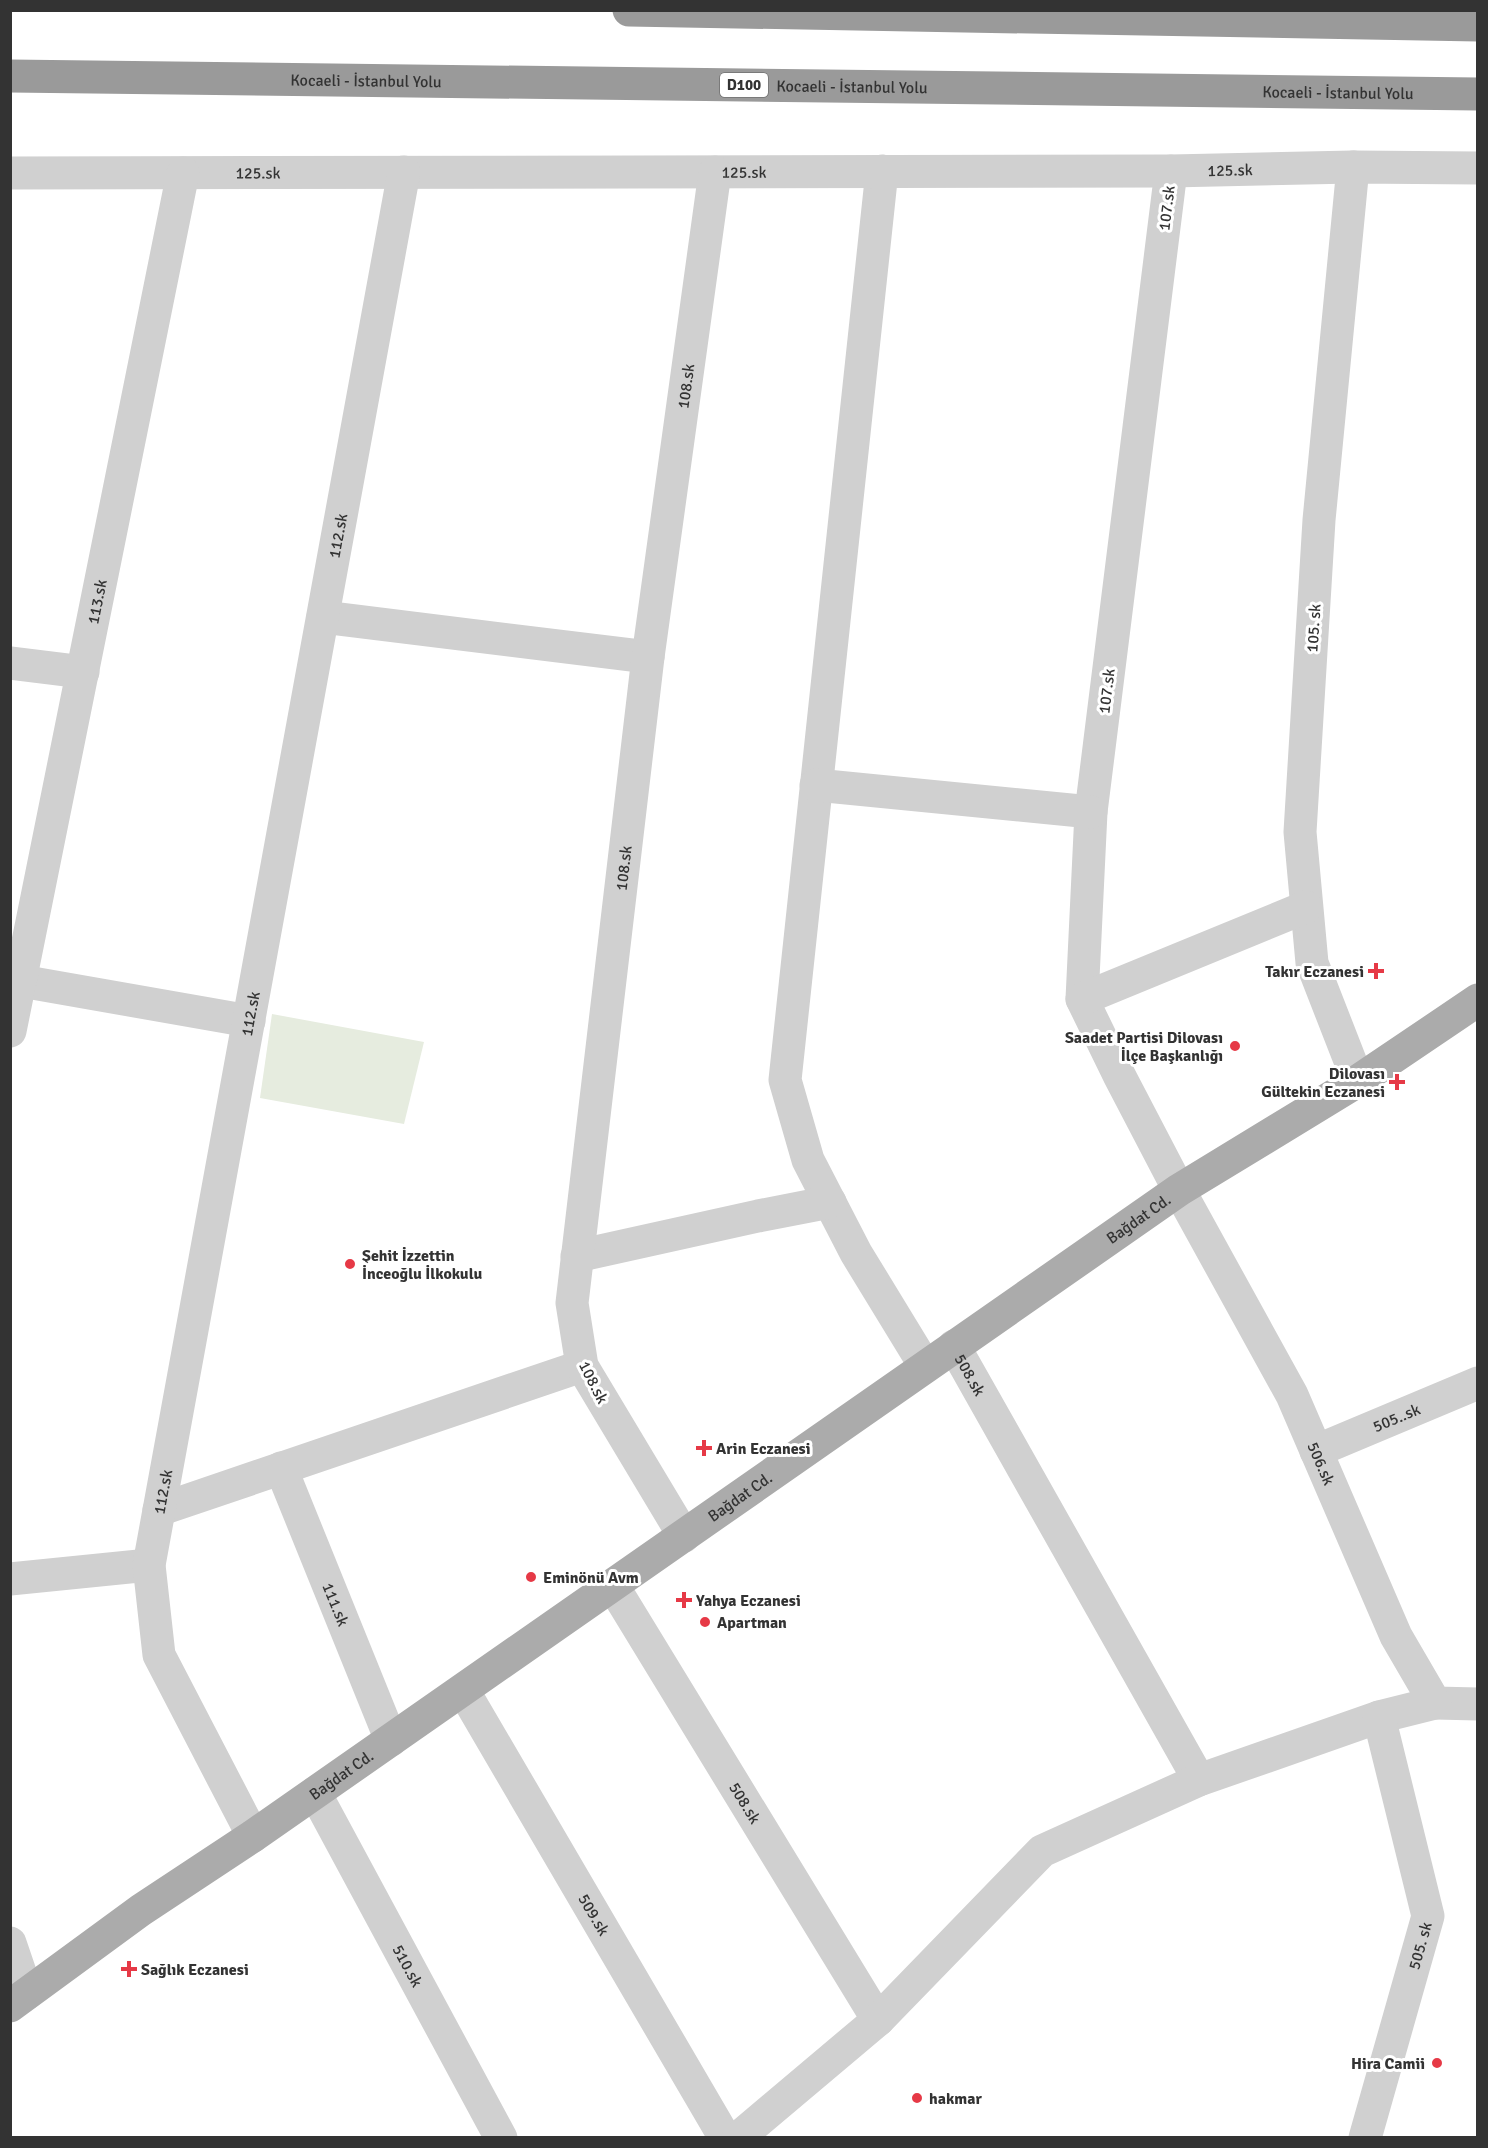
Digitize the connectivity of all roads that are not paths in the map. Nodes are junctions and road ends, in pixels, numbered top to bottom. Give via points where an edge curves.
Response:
1 (629, 10) edge
2 (1478, 25) edge
3 (10, 76) edge
4 (1478, 94) edge
5 (1353, 167) junction
6 (1478, 168) edge
7 (882, 171) junction
8 (1170, 171) junction
9 (404, 172) junction
10 (715, 172) junction
11 (10, 173) edge
12 (183, 173) junction
13 (323, 617) junction
14 (648, 657) junction
15 (10, 663) edge
16 (83, 672) junction
17 (816, 785) junction
18 (1092, 812) junction
19 (1306, 907) junction
20 (21, 981) junction
21 (1082, 999) junction
22 (1478, 1000) edge
23 (249, 1021) junction
24 (10, 1031) edge
25 (1358, 1081) junction
26 (1179, 1190) junction
27 (830, 1202) junction
28 (577, 1256) junction
29 (954, 1346) junction
30 (582, 1366) junction
31 (925, 1366) junction
32 (1478, 1383) edge
33 (1316, 1451) junction
34 (281, 1468) junction
35 (159, 1510) junction
36 (684, 1536) junction
37 (149, 1565) junction
38 (10, 1579) edge
39 (613, 1586) junction
40 (463, 1690) junction
41 (1435, 1703) junction
42 (1478, 1704) edge
43 (1379, 1717) junction
44 (391, 1740) junction
45 (1199, 1780) junction
46 (315, 1793) junction
47 (253, 1836) junction
48 (10, 1943) edge
49 (19, 2000) edge
50 (878, 2020) junction
51 (501, 2138) edge
52 (725, 2138) edge
53 (738, 2138) edge
54 (1365, 2138) edge

1 - 2 highway
3 - 4 highway, Kocaeli - İstanbul Yolu / D100
5 - 6 street, 125.sk
5 - 8 street, 125.sk
5 - 19 street, 105. sk via 1318,543 1300,832
7 - 8 street, 125.sk
7 - 10 street, 125.sk
7 - 17 street
8 - 18 street, 107.sk
9 - 10 street, 125.sk
9 - 12 street, 125.sk
9 - 13 street, 112.sk
10 - 14 street, 108.sk
11 - 12 street, 125.sk
12 - 16 street, 113.sk
13 - 14 street
13 - 23 street, 112.sk
14 - 28 street, 108.sk
15 - 16 street
16 - 20 street, 113.sk
17 - 18 street
17 - 27 street via 785,1080 808,1160
18 - 21 street, 107.sk
19 - 21 street
19 - 25 street, 105. sk via 1312,963
20 - 23 street
20 - 24 street, 113.sk
21 - 26 street, 107.sk
22 - 25 main road, Bağdat Cd.
23 - 35 street, 112.sk
25 - 26 main road, Bağdat Cd.
26 - 29 main road, Bağdat Cd.
26 - 33 street, 506.sk via 1292,1395
27 - 28 street
27 - 31 street via 855,1253
28 - 30 street, 108.sk via 572,1303
29 - 31 main road, Bağdat Cd.
29 - 45 street, 508.sk
30 - 34 street
30 - 36 street, 108.sk
31 - 36 main road, Bağdat Cd.
32 - 33 street, 505..sk
33 - 41 street, 506.sk via 1396,1636
34 - 35 street
34 - 44 street, 111.sk
35 - 37 street, 112.sk
36 - 39 main road, Bağdat Cd.
37 - 38 street
37 - 47 street, 112.sk via 159,1655
39 - 40 main road, Bağdat Cd.
39 - 50 street, 508.sk
40 - 44 main road, Bağdat Cd.
40 - 52 street, 509.sk
41 - 42 street
41 - 43 street
43 - 45 street
43 - 54 street, 505. sk via 1428,1916
44 - 46 main road, Bağdat Cd.
45 - 50 street via 1042,1851
46 - 47 main road, Bağdat Cd.
46 - 51 street, 510.sk
47 - 49 main road, Bağdat Cd. via 141,1910
48 - 49 street
50 - 53 street

